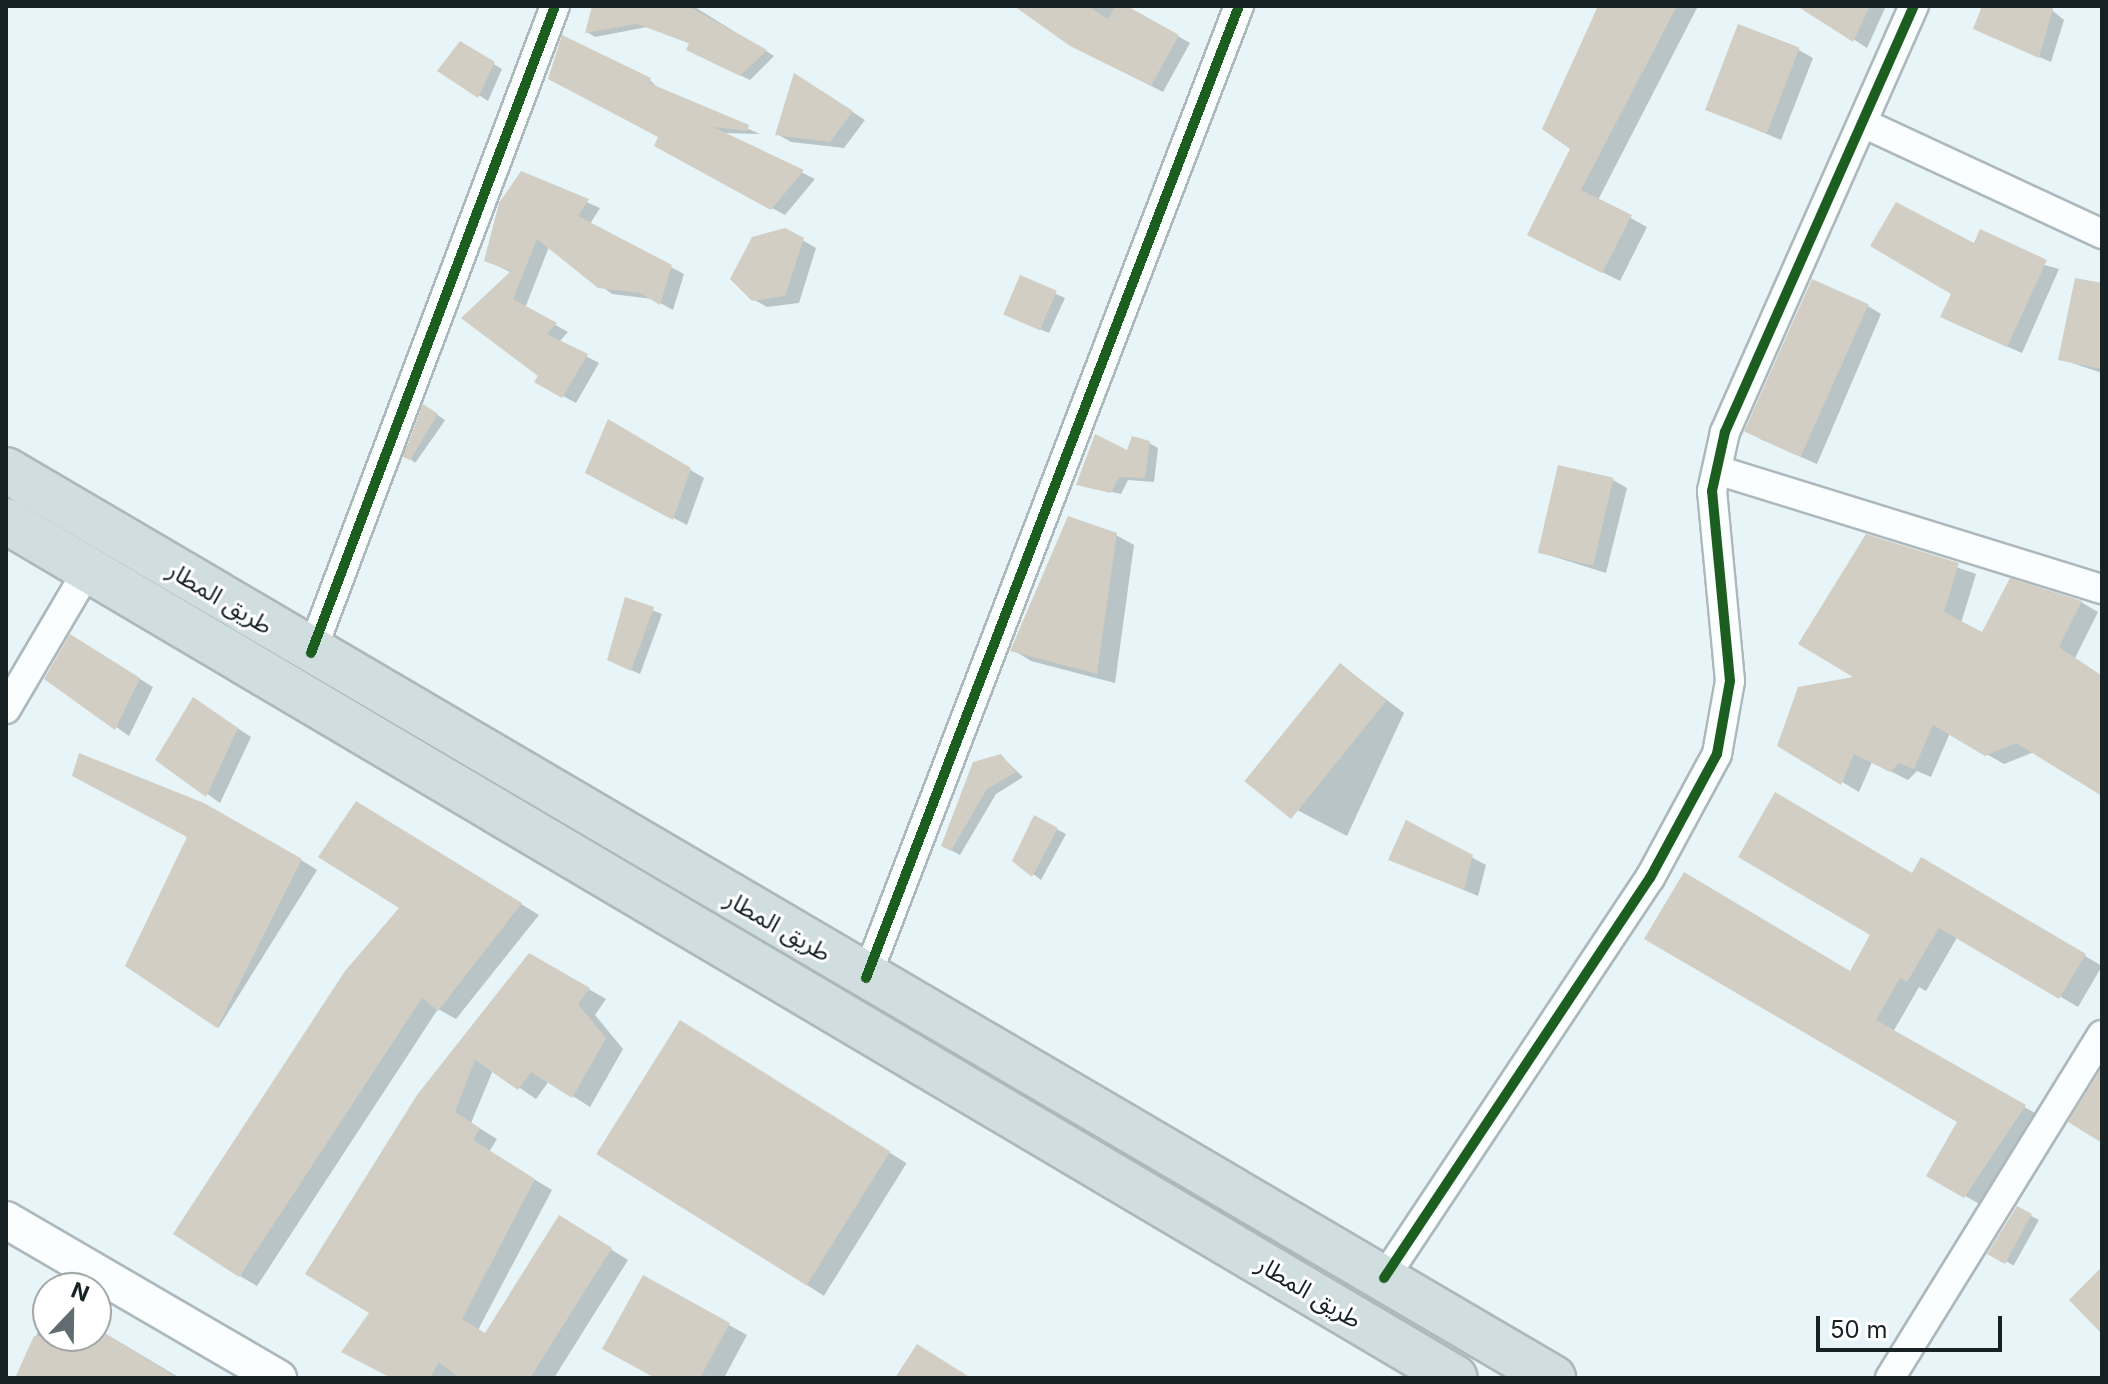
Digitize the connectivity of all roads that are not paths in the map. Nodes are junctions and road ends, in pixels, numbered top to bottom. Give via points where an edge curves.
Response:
1 (555, 6) edge
2 (1239, 6) edge
3 (1914, 6) edge
4 (1863, 123) junction
5 (2102, 234) edge
6 (6, 470) edge
7 (1717, 470) junction
8 (6, 521) edge
9 (88, 570) junction
10 (2102, 589) edge
11 (311, 653) junction
12 (6, 709) edge
13 (866, 978) junction
14 (2102, 1035) edge
15 (6, 1220) edge
16 (1384, 1278) junction
17 (278, 1378) edge
18 (1455, 1378) edge
19 (1553, 1378) edge
20 (1890, 1378) edge

1 - 11 street
2 - 13 street
3 - 4 street
4 - 5 street
4 - 7 street via 1725,432
6 - 11 highway, طريق المطار
7 - 10 street
7 - 16 street via 1713,543 1730,681 1717,754 1650,878
8 - 9 highway, طريق المطار
9 - 12 street
9 - 18 highway, طريق المطار
11 - 13 highway, طريق المطار
13 - 16 highway, طريق المطار
14 - 20 street
15 - 17 street
16 - 19 highway, طريق المطار

